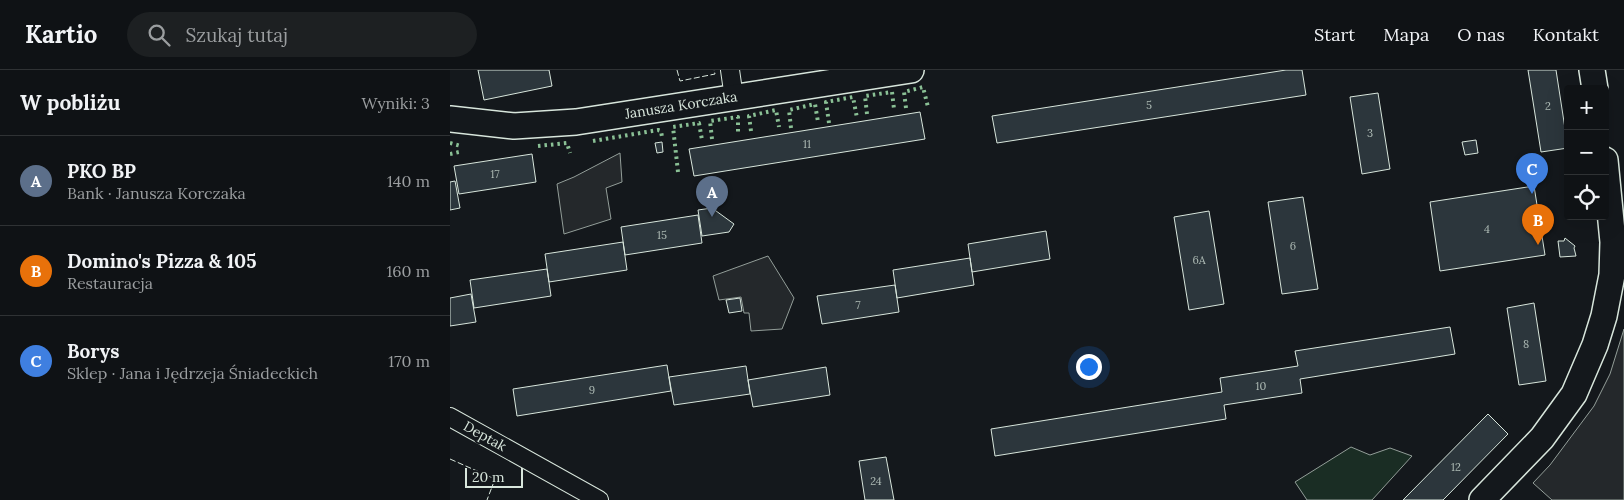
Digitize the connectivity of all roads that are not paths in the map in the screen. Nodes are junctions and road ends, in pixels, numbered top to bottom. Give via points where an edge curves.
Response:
1 (730, 70) edge
2 (911, 70) edge
3 (1592, 70) edge
4 (1594, 85) edge
5 (734, 98) junction
6 (450, 119) edge
7 (1606, 175) edge
8 (450, 417) edge
9 (599, 500) edge
10 (1482, 500) edge

1 - 5 street
2 - 5 street, Janusza Korczaka
3 - 4 street
5 - 6 street, Janusza Korczaka via 554,124 514,126
7 - 10 street via 1613,242 1612,275 1595,345 1574,394 1542,438
8 - 9 street, Deptak

